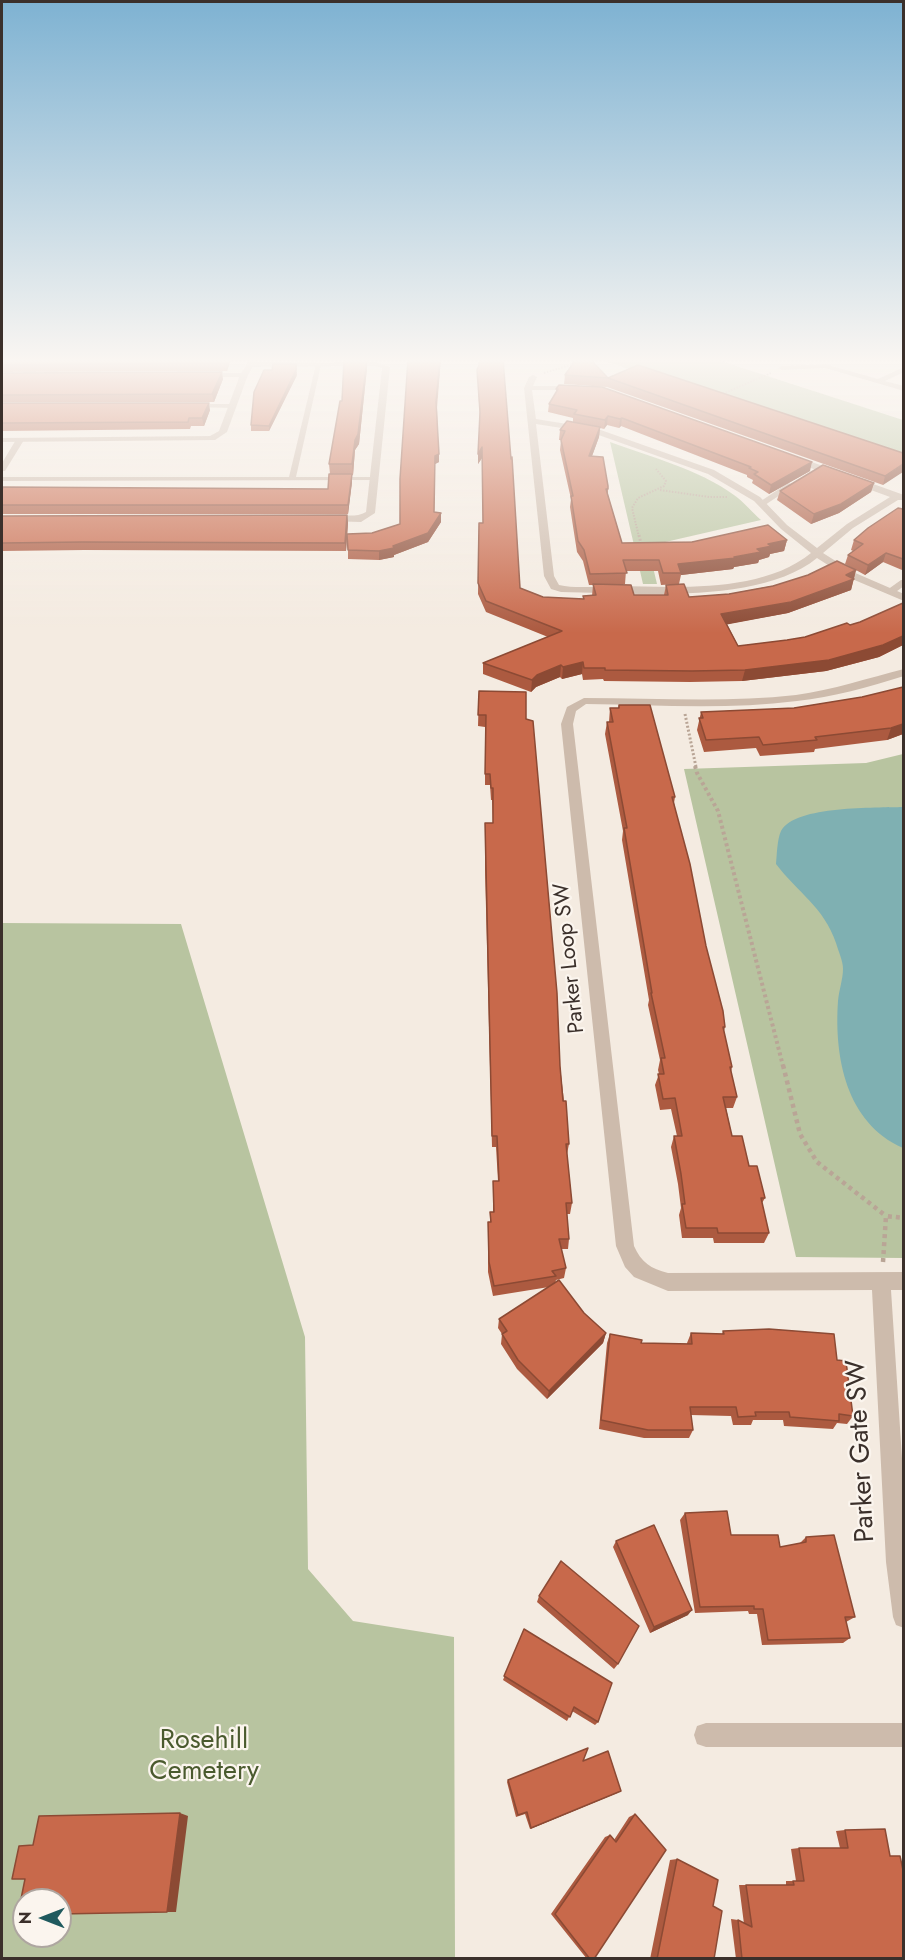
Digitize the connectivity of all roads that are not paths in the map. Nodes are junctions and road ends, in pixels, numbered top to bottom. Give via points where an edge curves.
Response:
1 (14, 450) edge
2 (298, 450) edge
3 (378, 450) edge
4 (534, 450) edge
5 (653, 450) edge
6 (778, 453) edge
7 (821, 469) junction
8 (2, 470) edge
9 (810, 474) edge
10 (2, 478) edge
11 (292, 479) junction
12 (375, 479) junction
13 (800, 480) edge
14 (900, 497) edge
15 (762, 503) junction
16 (317, 519) edge
17 (818, 554) junction
18 (903, 582) edge
19 (890, 592) junction
20 (903, 598) edge
21 (903, 672) edge
22 (881, 1281) junction
23 (903, 1281) edge
24 (903, 1617) edge
25 (706, 1735) dead end
26 (903, 1735) edge

1 - 8 street
2 - 11 lane
3 - 12 street
4 - 17 street via 549,576 555,587 732,587 779,575
5 - 15 street via 711,472
6 - 7 street
7 - 9 lane
7 - 14 street
10 - 11 lane
11 - 12 lane
12 - 16 street via 366,517
13 - 15 lane
14 - 17 street via 850,526
15 - 17 street
17 - 19 street via 849,574
18 - 19 lane
19 - 20 street
21 - 22 street, Parker Loop SW via 835,692 795,698 584,701 568,711 567,724 625,1246 630,1260 649,1278 668,1282
22 - 23 street, Parker Loop SW
22 - 24 street, Parker Gate SW
25 - 26 street

